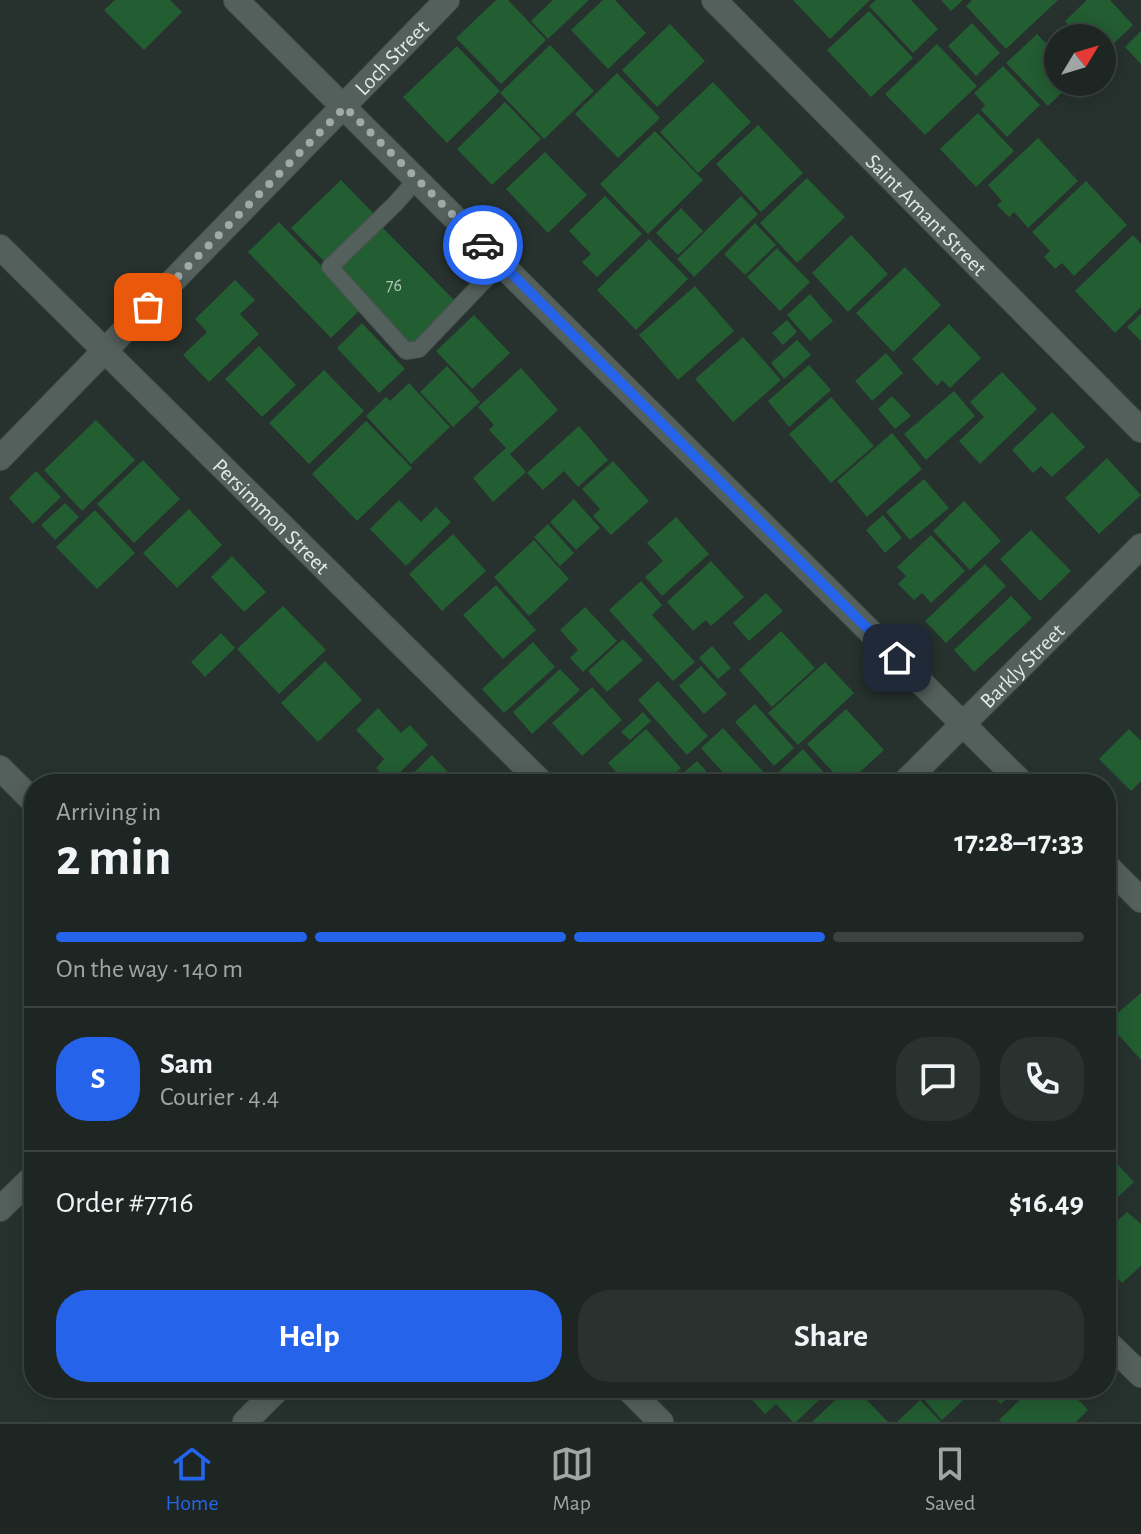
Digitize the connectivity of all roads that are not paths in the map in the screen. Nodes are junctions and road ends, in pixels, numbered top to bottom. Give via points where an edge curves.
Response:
1 (236, 0) edge
2 (447, 0) edge
3 (714, 0) edge
4 (345, 107) junction
5 (417, 179) junction
6 (0, 247) edge
7 (501, 263) junction
8 (104, 352) junction
9 (1141, 430) edge
10 (0, 458) edge
11 (1141, 546) edge
12 (962, 724) junction
13 (0, 768) edge
14 (533, 774) edge
15 (913, 774) edge
16 (1013, 774) edge
17 (24, 792) edge
18 (1116, 875) edge
19 (1141, 900) edge
20 (24, 1186) edge
21 (0, 1209) edge
22 (1116, 1351) edge
23 (1141, 1375) edge
24 (269, 1398) edge
25 (637, 1398) edge
26 (245, 1422) edge
27 (661, 1422) edge

1 - 4 street
2 - 4 street, Loch Street
3 - 9 street, Saint Amant Street
4 - 5 street
4 - 8 street, Loch Street
5 - 7 street
5 - 7 lane via 330,267 406,351 419,349
6 - 8 street, Persimmon Street
7 - 12 street
8 - 10 street, Loch Street
8 - 14 street, Persimmon Street
11 - 12 street, Barkly Street
12 - 15 street, Barkly Street
12 - 16 street
13 - 17 street
18 - 19 street
20 - 21 street
22 - 23 street
24 - 26 street
25 - 27 street

